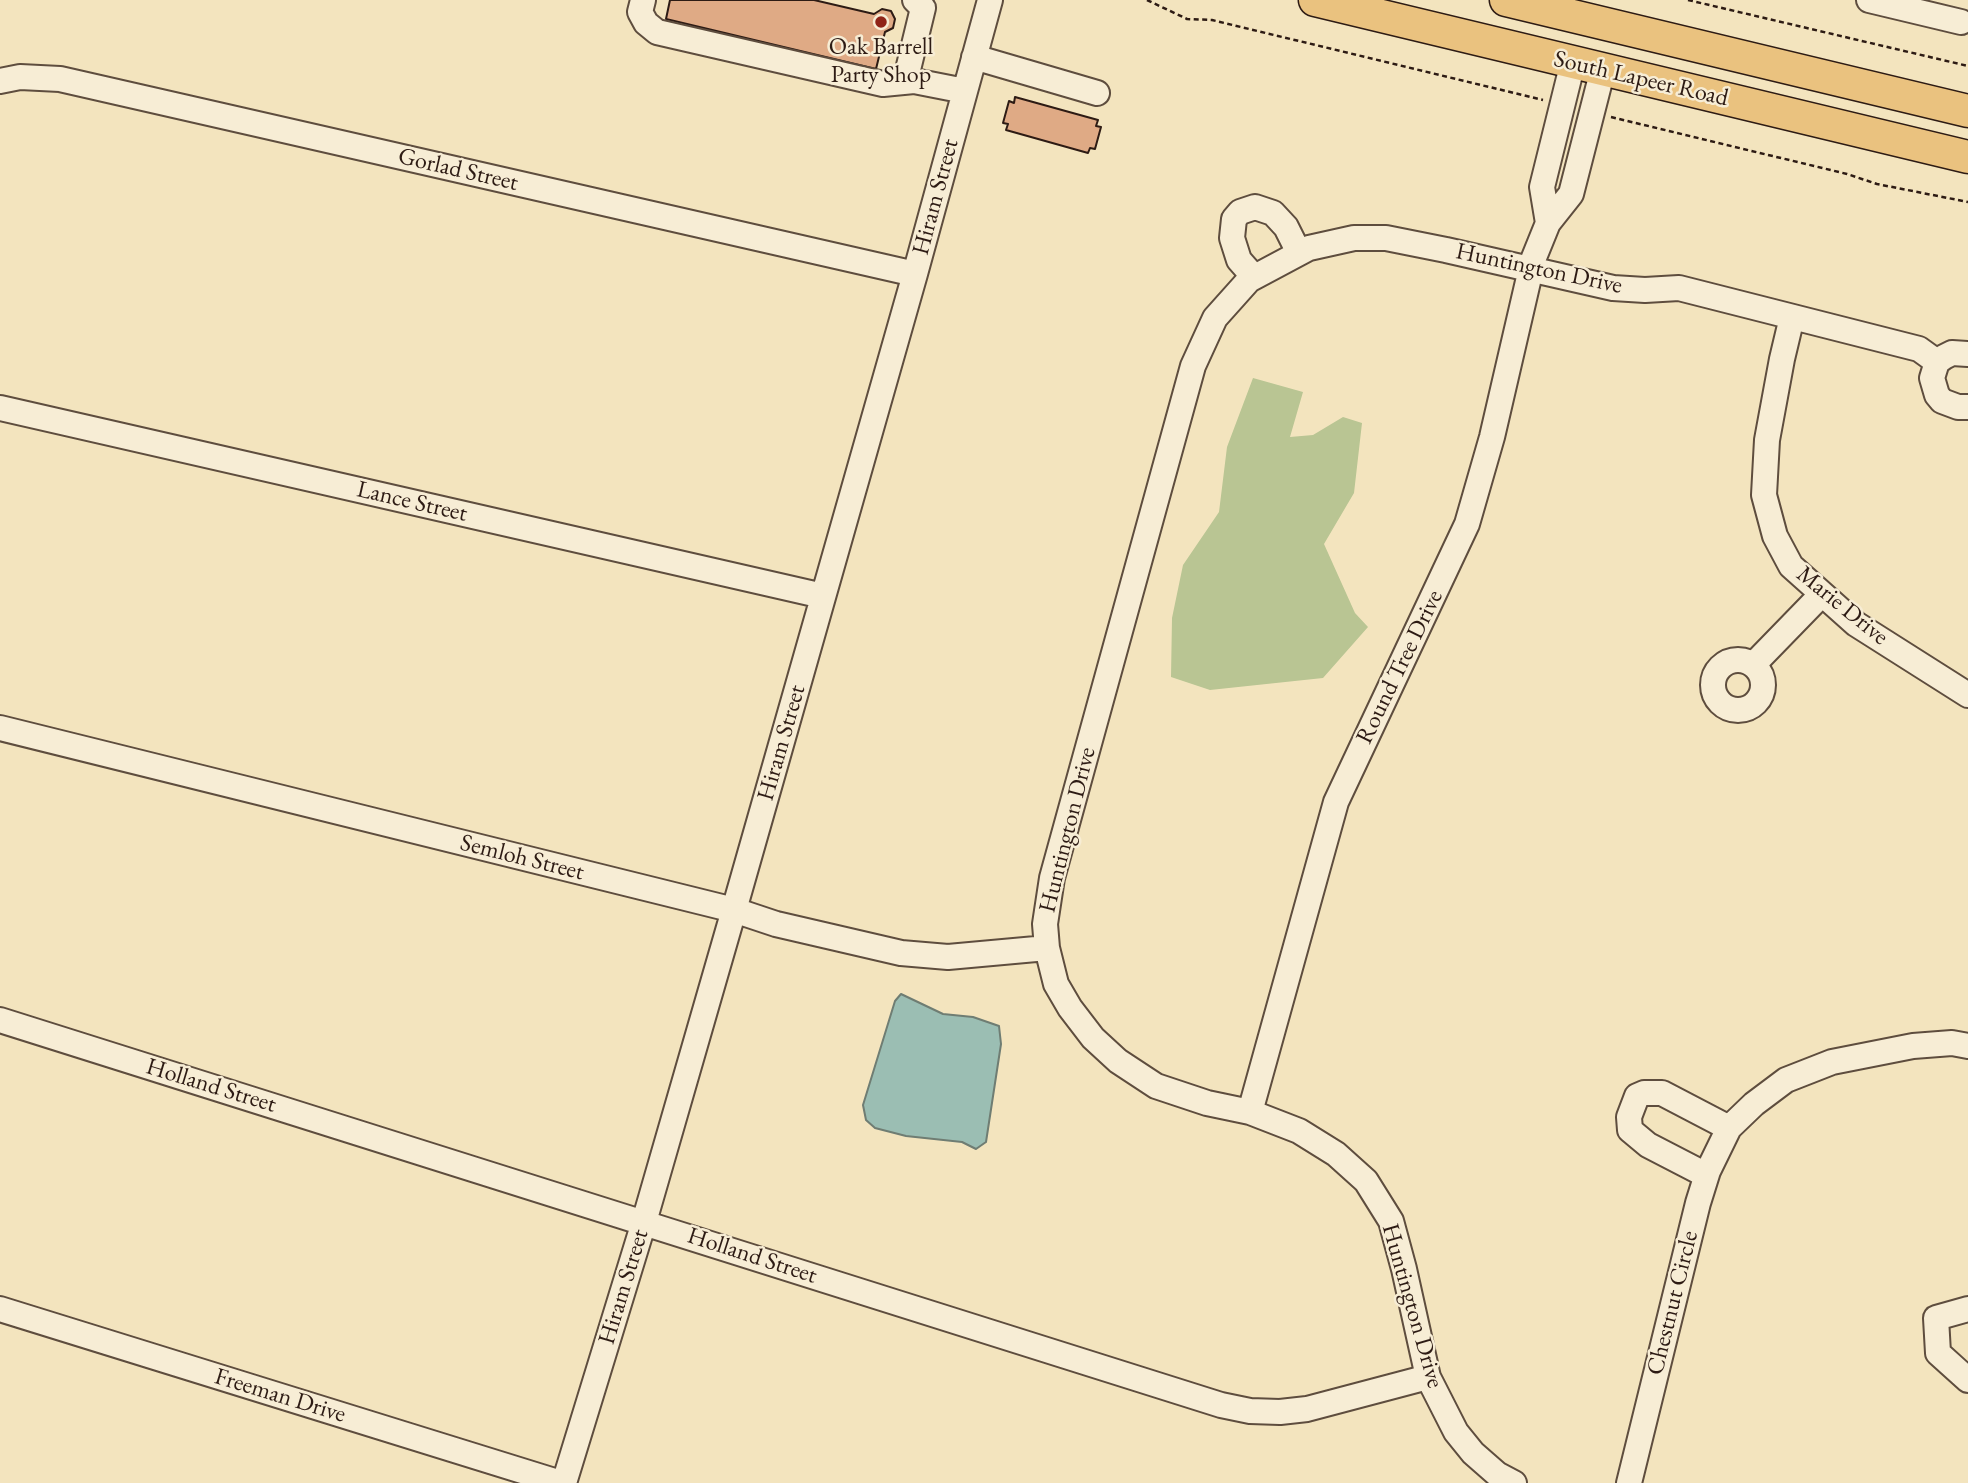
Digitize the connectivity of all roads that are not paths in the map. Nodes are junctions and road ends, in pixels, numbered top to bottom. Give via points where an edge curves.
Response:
1 (643, 0) edge
2 (915, 0) edge
3 (990, 0) edge
4 (1315, 0) edge
5 (1506, 0) edge
6 (1869, 0) edge
7 (1359, 5) edge
8 (1582, 9) edge
9 (1961, 22) dead end
10 (974, 57) junction
11 (1588, 66) junction
12 (0, 80) edge
13 (905, 82) junction
14 (965, 91) junction
15 (1097, 93) dead end
16 (1968, 111) edge
17 (1968, 157) edge
18 (1299, 253) junction
19 (1530, 271) junction
20 (915, 274) junction
21 (1254, 277) junction
22 (1792, 317) junction
23 (1968, 354) edge
24 (1937, 362) junction
25 (1968, 407) edge
26 (0, 408) edge
27 (1822, 594) junction
28 (823, 596) junction
29 (1754, 664) dead end
30 (1968, 695) edge
31 (0, 728) edge
32 (734, 910) junction
33 (1047, 948) junction
34 (0, 1020) edge
35 (1968, 1045) edge
36 (1250, 1112) junction
37 (1729, 1128) junction
38 (1706, 1175) junction
39 (644, 1222) junction
40 (0, 1309) edge
41 (1968, 1309) edge
42 (1428, 1377) junction
43 (1968, 1380) edge
44 (1509, 1482) edge
45 (562, 1483) edge
46 (1629, 1483) edge

1 - 13 street via 640,12 657,32 883,84
2 - 13 street via 923,8
3 - 10 street, Hiram Street
4 - 7 main road, South Lapeer Road
5 - 8 main road, South Lapeer Road
6 - 9 street
7 - 11 main road, South Lapeer Road
8 - 16 main road, South Lapeer Road
10 - 14 street, Hiram Street
10 - 15 street
11 - 17 main road, South Lapeer Road
11 - 19 street, Round Tree Drive via 1542,187 1548,223
12 - 20 street, Gorlad Street via 20,76 60,79
13 - 14 street
14 - 20 street, Hiram Street
18 - 19 street, Huntington Drive via 1354,238 1386,238
18 - 21 street, Huntington Drive
18 - 21 street via 1273,213 1255,207 1240,212 1234,219 1232,238 1239,260
19 - 22 street, Huntington Drive via 1613,288 1679,288
19 - 36 street, Round Tree Drive via 1467,524 1336,802
20 - 28 street, Hiram Street
21 - 33 street, Huntington Drive via 1215,318 1193,366 1052,878 1045,925
22 - 24 street, Huntington Drive via 1919,349
22 - 27 street, Marie Drive via 1767,440 1764,495 1775,536 1791,566
23 - 24 street via 1952,353
24 - 25 street via 1932,378 1937,395 1949,405
26 - 28 street, Lance Street
27 - 29 street
27 - 30 street, Marie Drive via 1856,624
28 - 32 street, Hiram Street
31 - 32 street, Semloh Street
32 - 33 street, Semloh Street via 901,953 948,957
32 - 39 street, Hiram Street
33 - 36 street, Huntington Drive via 1056,984 1070,1008 1118,1061 1156,1087
34 - 39 street, Holland Street
35 - 37 street, Chestnut Circle via 1913,1046 1832,1062 1786,1080
36 - 42 street, Huntington Drive via 1299,1131 1336,1154 1366,1181 1391,1221
37 - 38 street, Chestnut Circle
37 - 38 street via 1662,1093 1637,1096 1629,1117 1630,1130 1648,1145
38 - 46 street, Chestnut Circle
39 - 42 street, Holland Street via 1250,1411 1307,1409
39 - 45 street, Hiram Street
40 - 45 street, Freeman Drive
41 - 43 street via 1936,1318 1938,1353
42 - 44 street, Huntington Drive via 1456,1432 1473,1453

